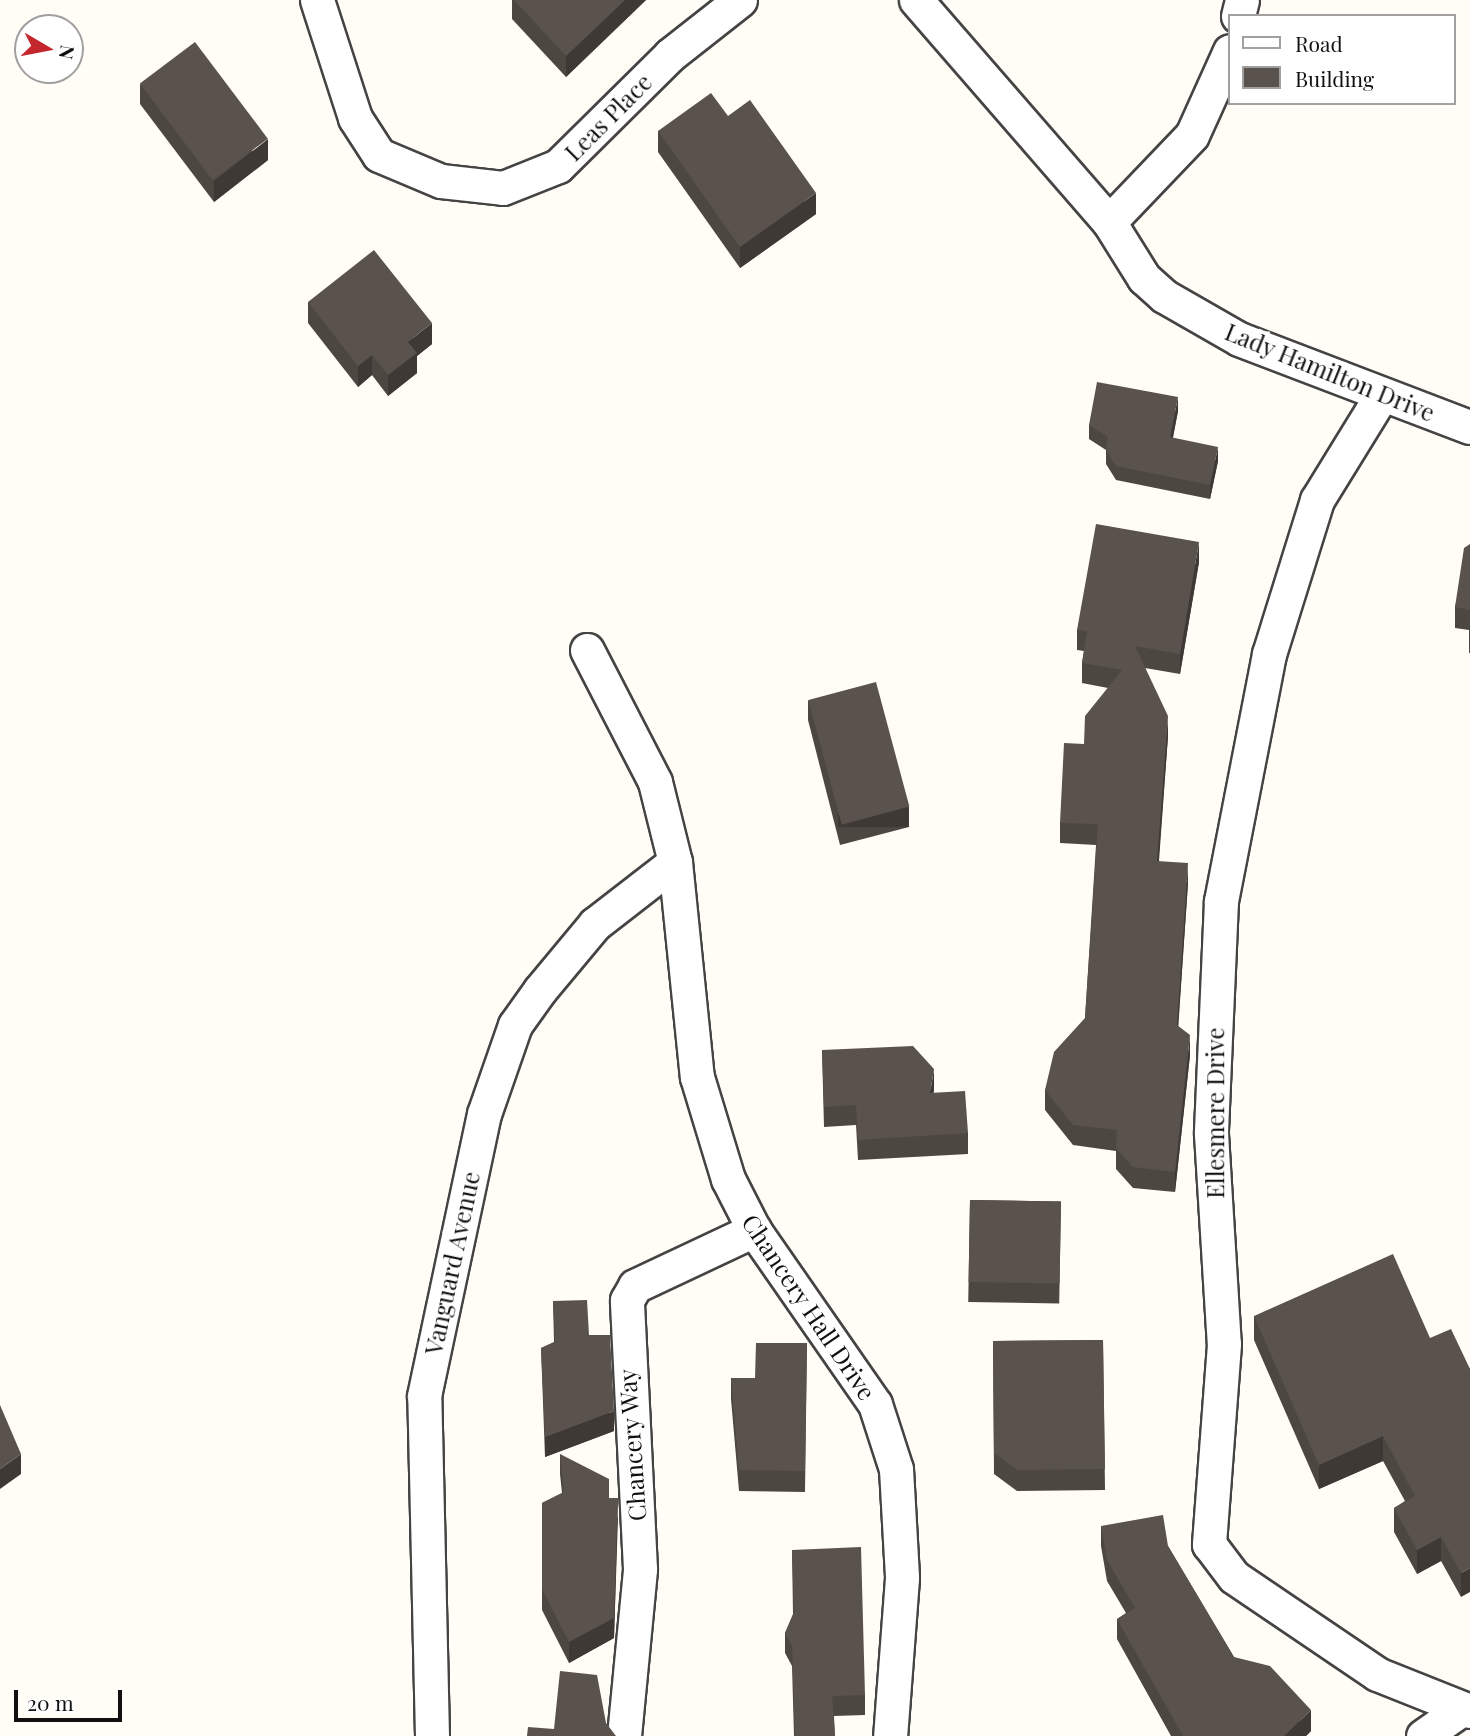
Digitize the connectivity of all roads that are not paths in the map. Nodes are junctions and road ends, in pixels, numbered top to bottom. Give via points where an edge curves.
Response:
1 (317, 0) edge
2 (740, 0) edge
3 (916, 0) edge
4 (1228, 55) edge
5 (1109, 222) junction
6 (1381, 396) junction
7 (1470, 427) edge
8 (587, 650) dead end
9 (675, 862) junction
10 (754, 1230) junction
11 (1465, 1711) edge
12 (432, 1736) edge
13 (624, 1736) edge
14 (890, 1736) edge
15 (1423, 1736) edge

1 - 2 street, Leas Place via 355,118 379,155 441,181 503,188 558,166 670,55
3 - 5 street
4 - 5 street via 1192,135
5 - 6 street, Lady Hamilton Drive via 1144,278 1164,296 1239,340
6 - 7 street, Lady Hamilton Drive
6 - 11 street, Ellesmere Drive via 1317,500 1269,654 1221,901 1211,1134 1224,1344 1209,1544 1234,1577 1377,1674
8 - 9 street, Chancery Hall Drive via 655,782
9 - 10 street, Chancery Hall Drive via 697,1077 728,1179
9 - 12 street, Vanguard Avenue via 595,924 540,990 515,1025 484,1114 424,1396
10 - 13 street, Chancery Way via 635,1286 627,1300 640,1569
10 - 14 street, Chancery Hall Drive via 875,1404 896,1469 902,1578
11 - 15 street

